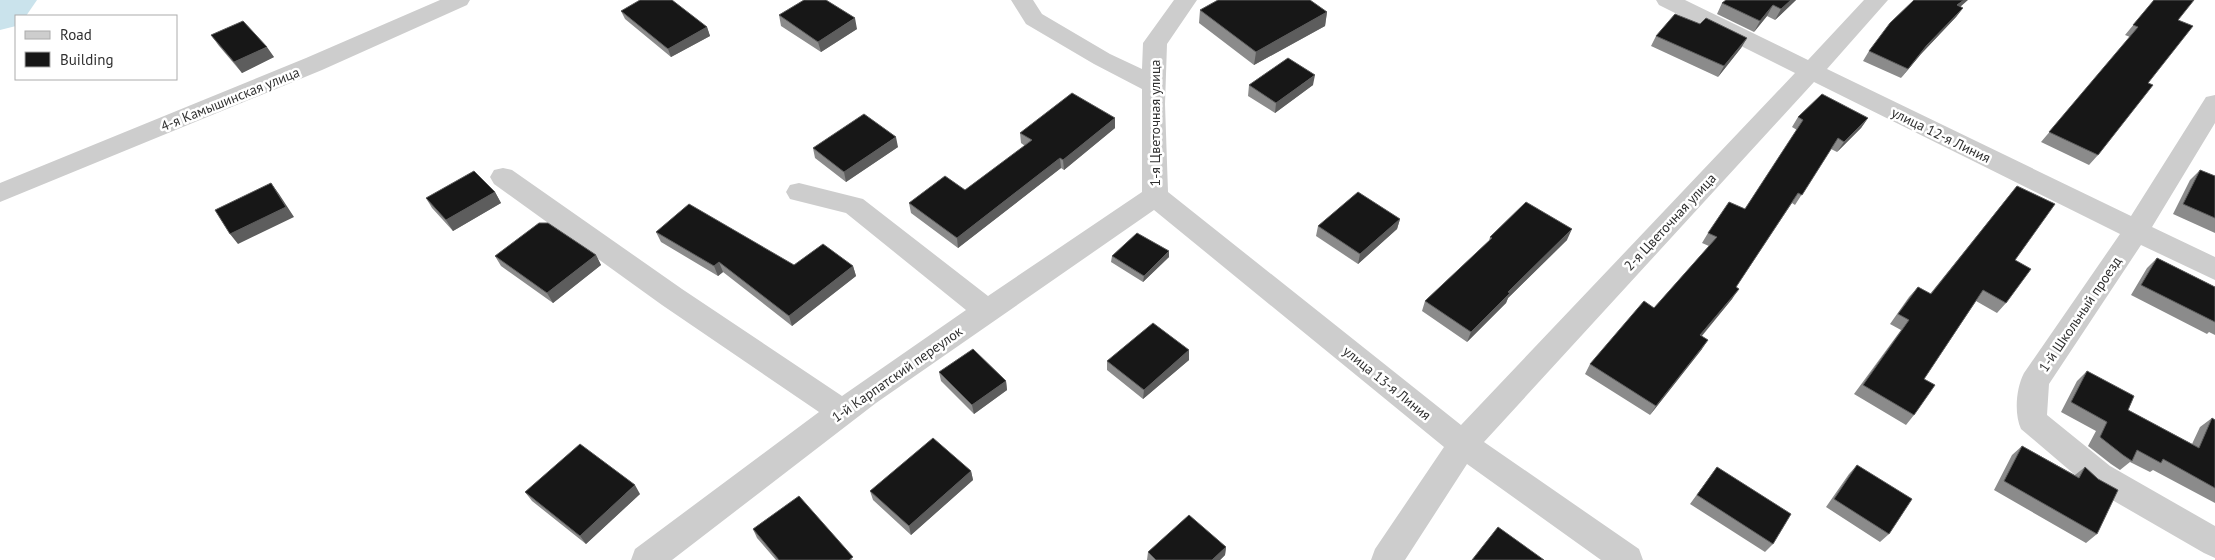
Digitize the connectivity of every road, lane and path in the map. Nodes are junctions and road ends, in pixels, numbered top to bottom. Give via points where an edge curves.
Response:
1 (459, 0) edge
2 (1022, 0) edge
3 (1186, 0) edge
4 (1667, 0) edge
5 (1877, 0) edge
6 (1812, 70) junction
7 (1154, 85) junction
8 (2215, 103) edge
9 (503, 177) dead end
10 (799, 192) dead end
11 (0, 193) edge
12 (1155, 196) junction
13 (2136, 231) junction
14 (2215, 269) edge
15 (987, 311) junction
16 (842, 412) junction
17 (1462, 444) junction
18 (2215, 543) edge
19 (646, 560) edge
20 (1387, 560) edge
21 (1627, 560) edge

1 - 11 lane, 4-я Камышинская улица via 314,64
2 - 7 lane via 1034,19
3 - 7 lane, 1-я Цветочная улица via 1155,43
4 - 6 lane, улица 12-я Линия
5 - 6 lane, 2-я Цветочная улица
6 - 13 lane, улица 12-я Линия
6 - 17 lane, 2-я Цветочная улица
7 - 12 lane, 1-я Цветочная улица
8 - 13 lane, 1-й Школьный проезд
9 - 16 lane
10 - 15 lane via 854,206
12 - 15 lane, 1-й Карпатский переулок
12 - 17 lane, улица 13-я Линия
13 - 14 lane, улица 12-я Линия
13 - 18 lane, 1-й Школьный проезд via 2034,382 2032,420 2099,476
15 - 16 lane, 1-й Карпатский переулок
16 - 19 lane, 1-й Карпатский переулок
17 - 20 lane, 2-я Цветочная улица
17 - 21 lane, улица 13-я Линия

